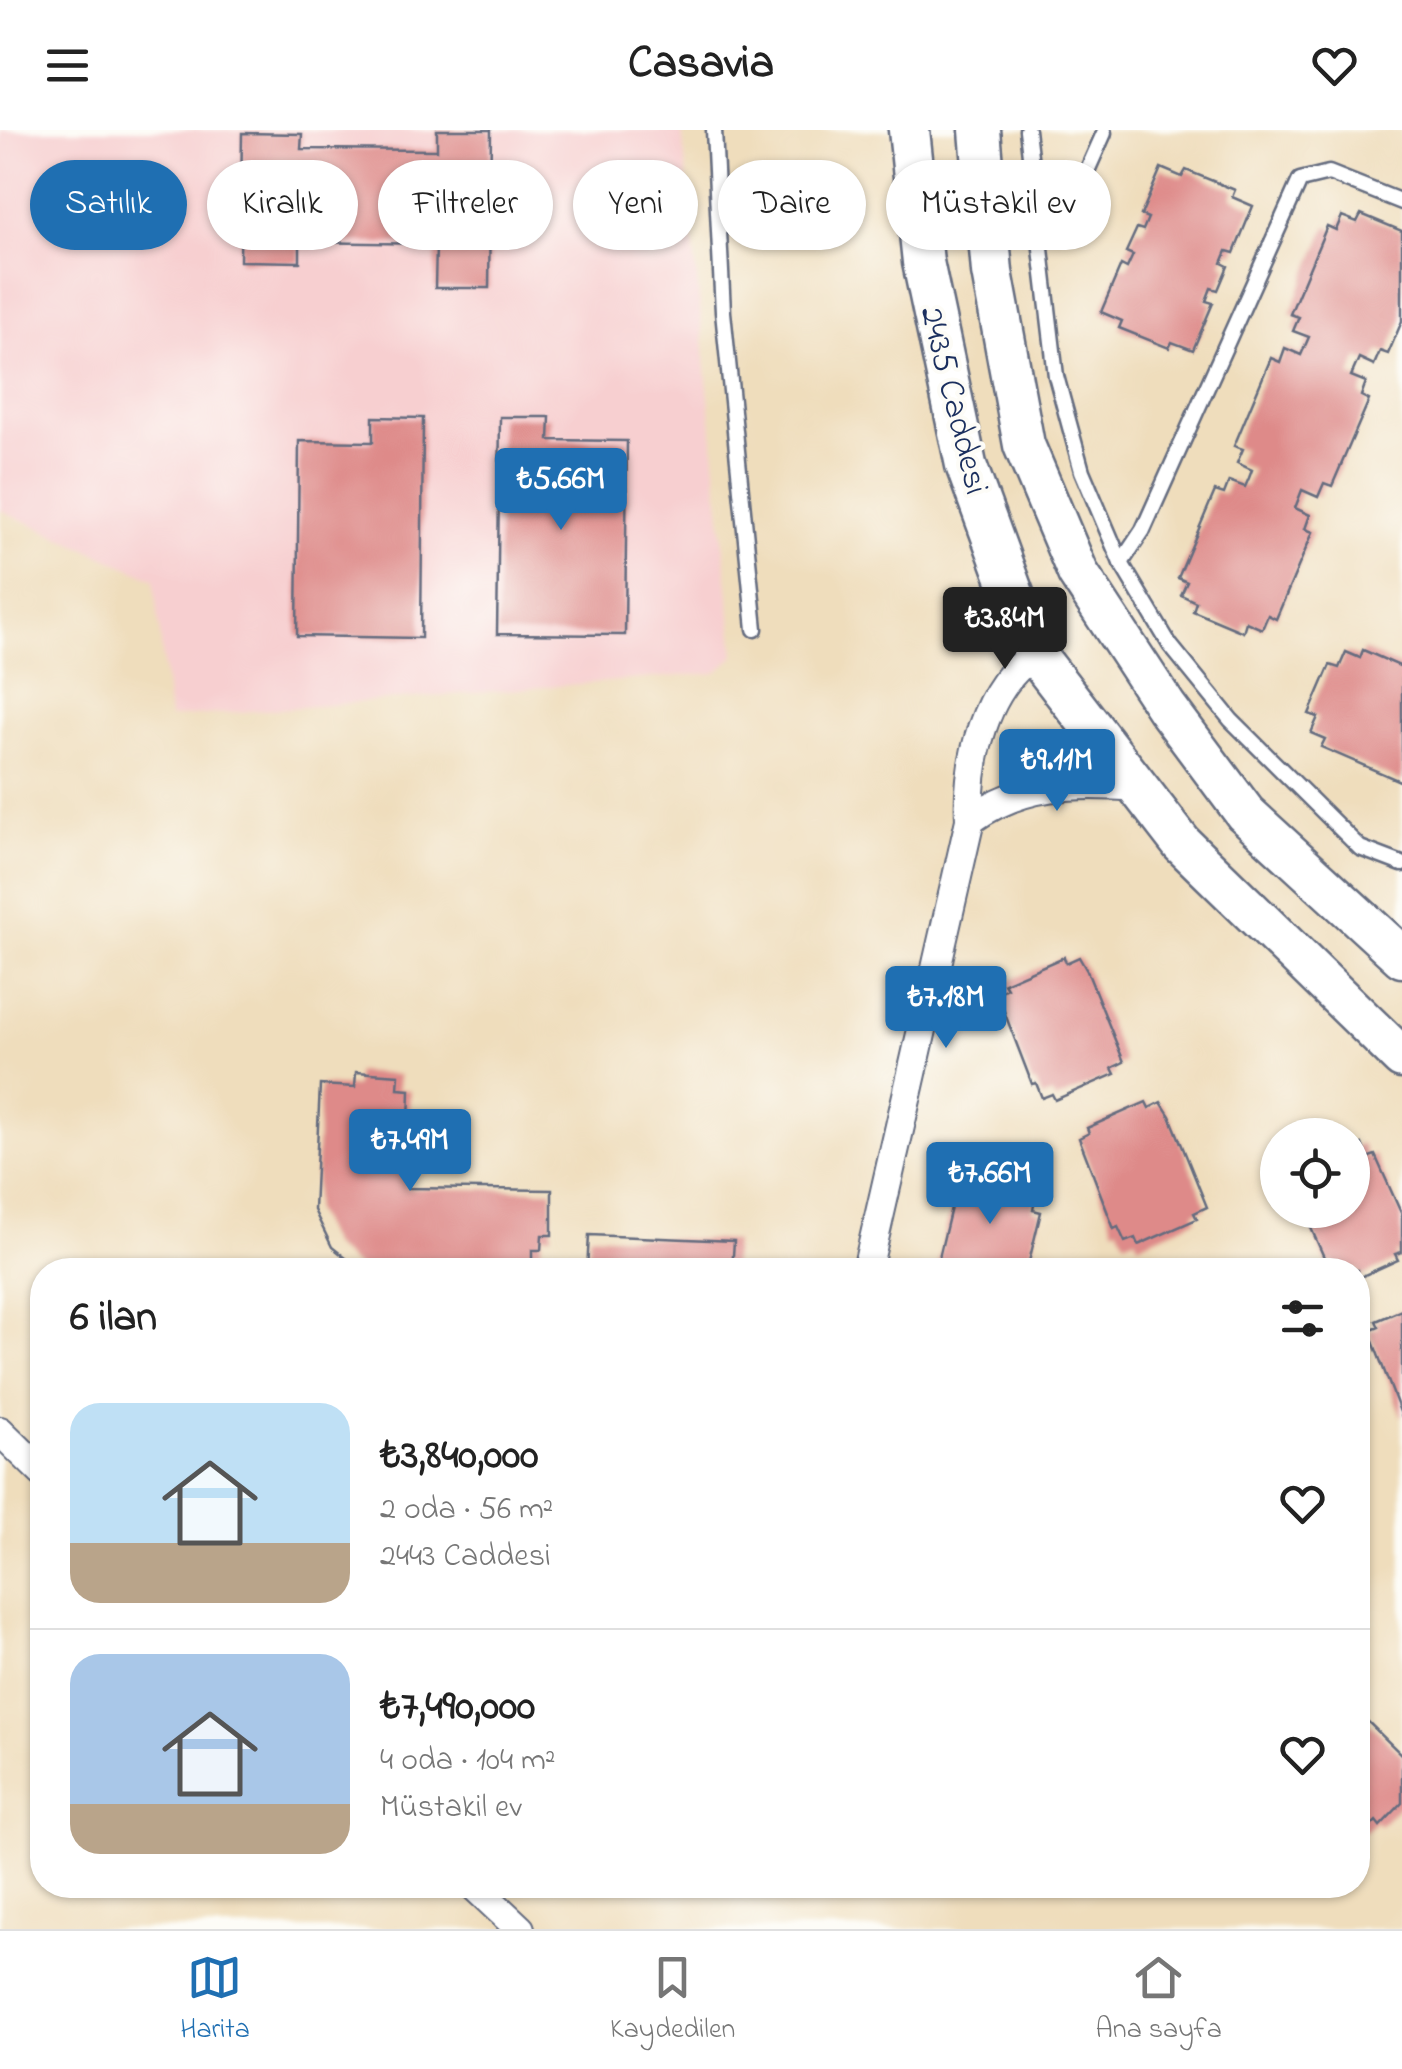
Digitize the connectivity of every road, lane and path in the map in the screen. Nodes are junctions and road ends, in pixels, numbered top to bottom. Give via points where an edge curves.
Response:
1 (714, 130) edge
2 (909, 130) edge
3 (980, 130) edge
4 (1027, 130) edge
5 (1104, 133) dead end
6 (1030, 160) edge
7 (1092, 160) edge
8 (1402, 202) edge
9 (1040, 250) edge
10 (1121, 562) junction
11 (755, 629) dead end
12 (1035, 654) junction
13 (1136, 787) junction
14 (970, 820) junction
15 (1402, 864) edge
16 (1402, 957) edge
17 (1402, 1058) edge
18 (870, 1258) edge
19 (0, 1431) edge
20 (30, 1460) edge
21 (487, 1898) edge
22 (520, 1929) edge

1 - 11 lane via 723,312
2 - 12 street, 2435 Caddesi via 923,262 966,465
3 - 16 street, 2435 Caddesi via 992,272 1024,444 1078,572 1245,814
4 - 6 lane
5 - 7 lane
8 - 10 lane via 1329,173 1300,180 1142,530
9 - 10 lane via 1068,424
10 - 15 lane via 1170,645 1231,720 1360,848
12 - 13 street, 2435 Caddesi
12 - 14 street via 998,689 974,758
13 - 14 street via 1059,784 1012,797
13 - 17 street, 2435 Caddesi via 1182,844
14 - 18 street
19 - 20 street
21 - 22 street

